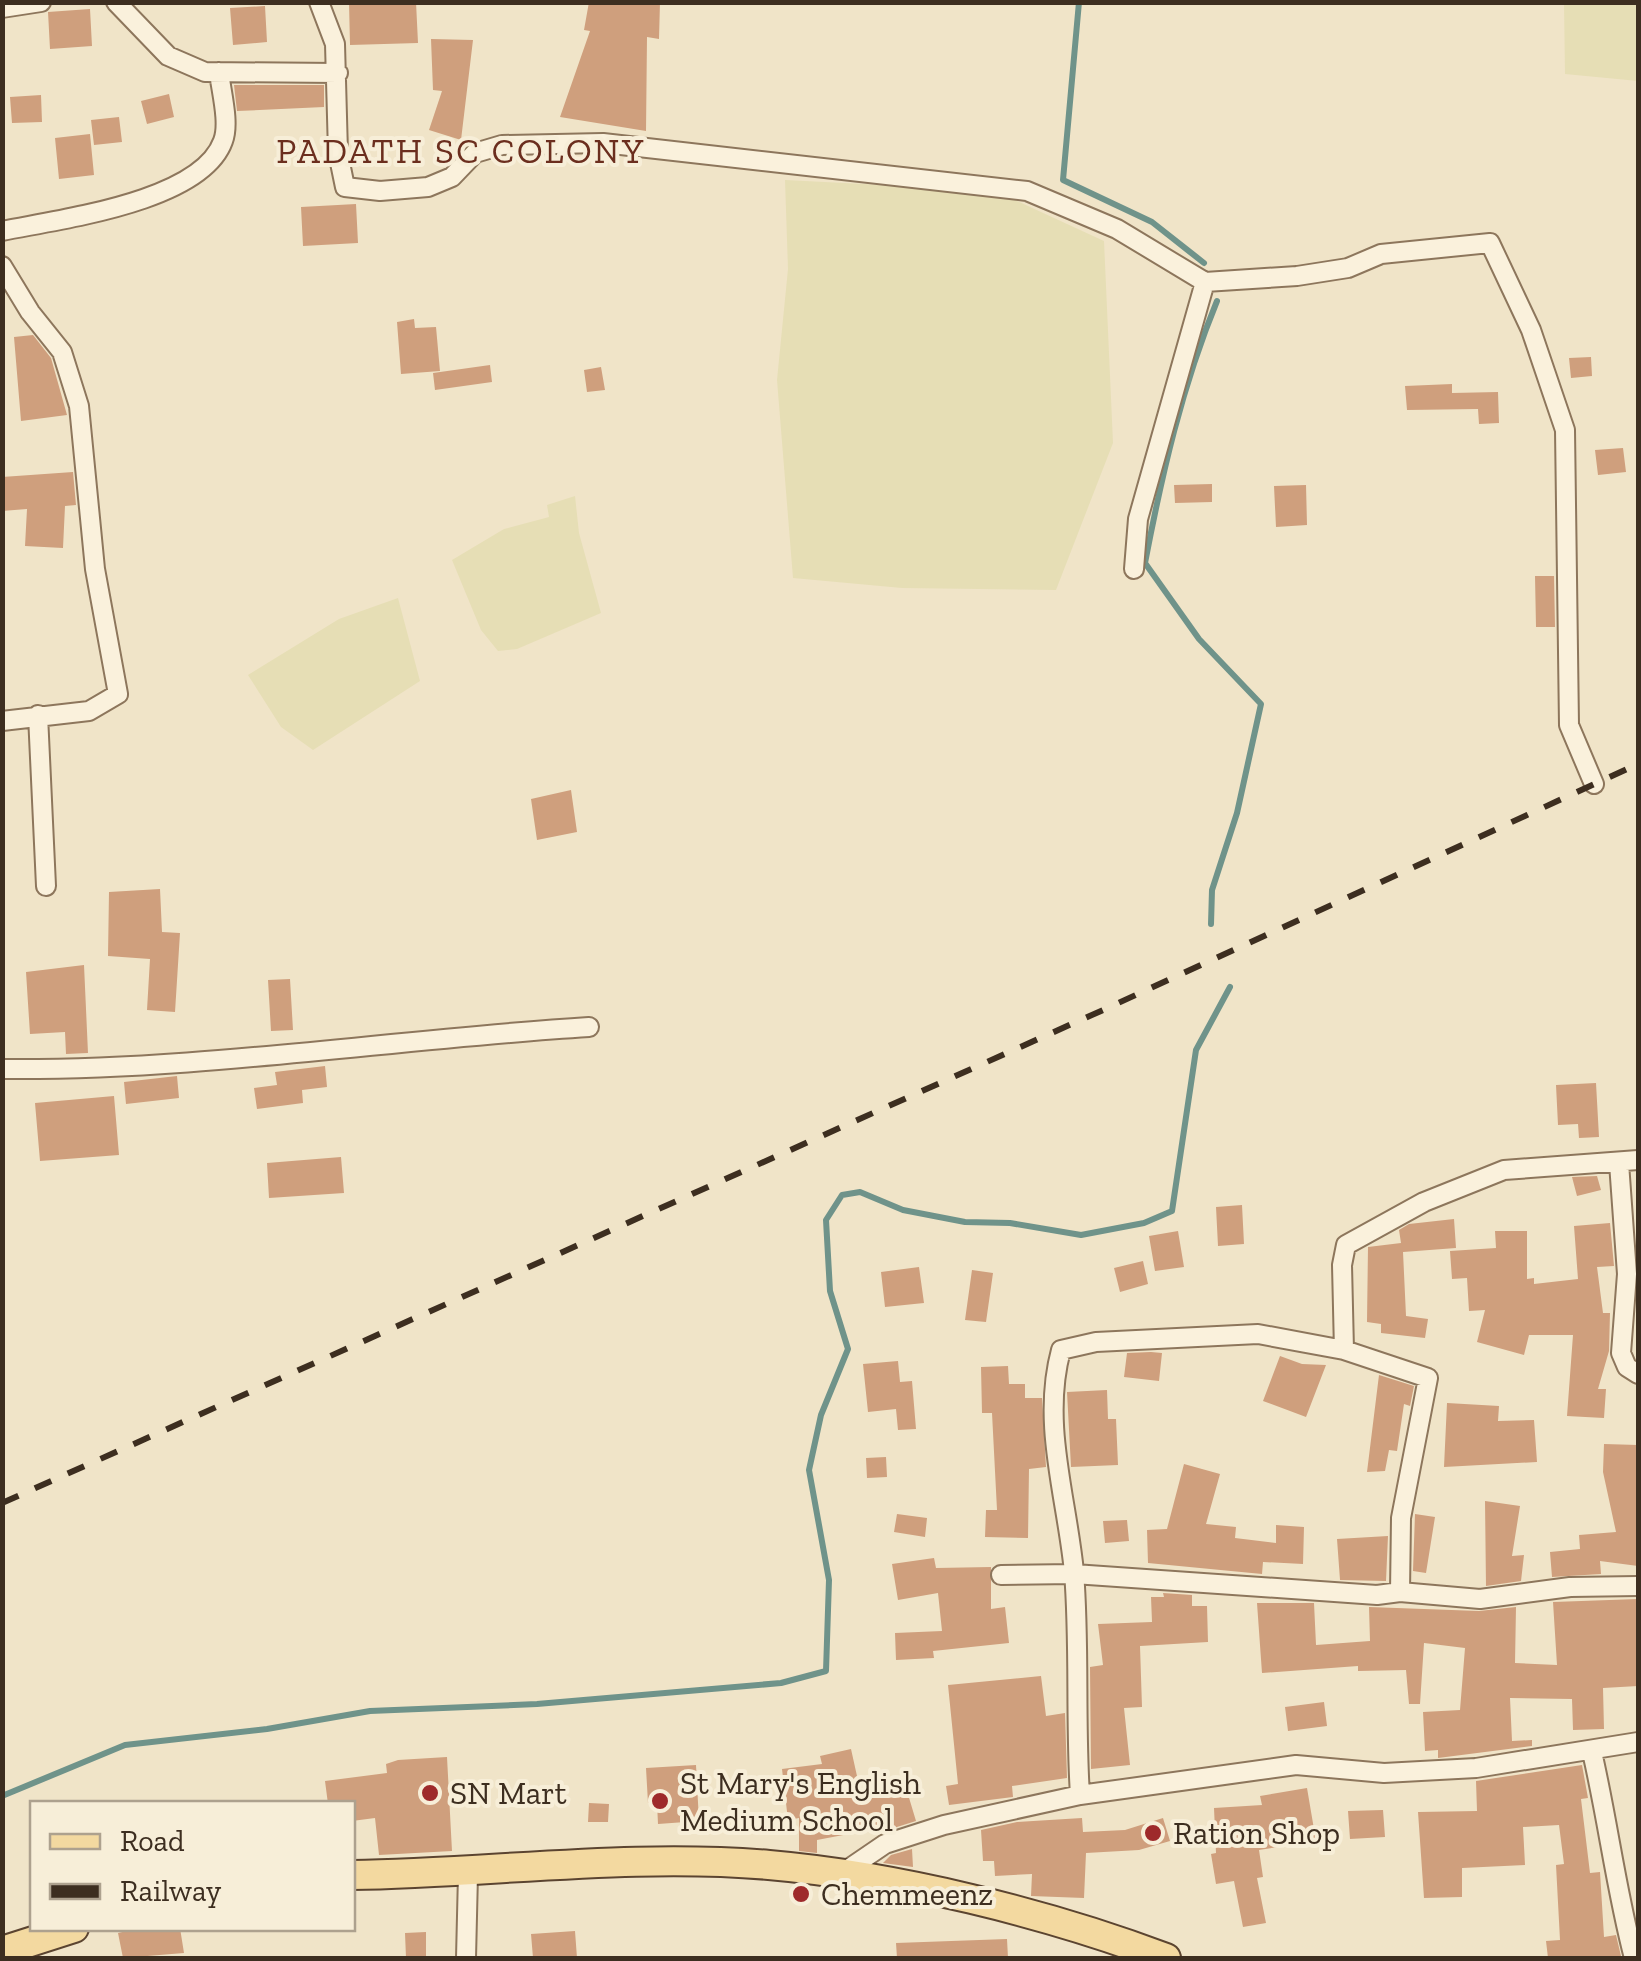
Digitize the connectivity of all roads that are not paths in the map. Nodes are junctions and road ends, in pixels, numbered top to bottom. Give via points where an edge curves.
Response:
1 (40, 2) edge
2 (116, 2) edge
3 (319, 2) edge
4 (2, 8) edge
5 (220, 72) junction
6 (338, 73) junction
7 (2, 232) edge
8 (2, 266) edge
9 (1205, 282) junction
10 (1134, 569) dead end
11 (38, 716) junction
12 (2, 721) edge
13 (1594, 784) dead end
14 (46, 886) dead end
15 (589, 1027) dead end
16 (2, 1069) edge
17 (1638, 1160) edge
18 (1619, 1163) junction
19 (1344, 1350) junction
20 (1638, 1374) edge
21 (1074, 1574) junction
22 (1002, 1576) dead end
23 (1638, 1586) edge
24 (1400, 1592) junction
25 (1638, 1742) edge
26 (1592, 1752) junction
27 (1080, 1796) junction
28 (468, 1874) junction
29 (840, 1874) junction
30 (355, 1875) edge
31 (65, 1931) edge
32 (2, 1951) edge
33 (466, 1958) edge
34 (1166, 1958) edge
35 (1634, 1958) edge

1 - 4 street
2 - 5 street via 168,56
3 - 6 street via 336,44
5 - 6 street
5 - 7 street via 225,138 210,164 125,204
6 - 9 street via 345,187 428,186 452,177 475,152 502,145 603,143 1027,190 1117,228
8 - 11 street via 62,352 79,406 95,569 118,694 89,711
9 - 10 street via 1138,519
9 - 13 street via 1297,276 1348,268 1381,254 1490,243 1565,430 1569,726
11 - 12 street
11 - 14 street
15 - 16 street via 105,1070
17 - 18 street
18 - 19 street via 1504,1170 1424,1202 1346,1245
18 - 20 street via 1627,1274 1621,1353
19 - 21 street via 1258,1334 1096,1342 1062,1350 1054,1380 1054,1440
19 - 24 street via 1428,1378 1401,1518
21 - 22 street
21 - 24 street
21 - 27 street
23 - 24 street via 1480,1599
25 - 26 street
26 - 27 street via 1384,1773 1296,1765
26 - 35 street
27 - 29 street via 914,1834
28 - 29 main road via 694,1863
28 - 30 main road
28 - 33 street
29 - 34 main road via 980,1900
31 - 32 main road

